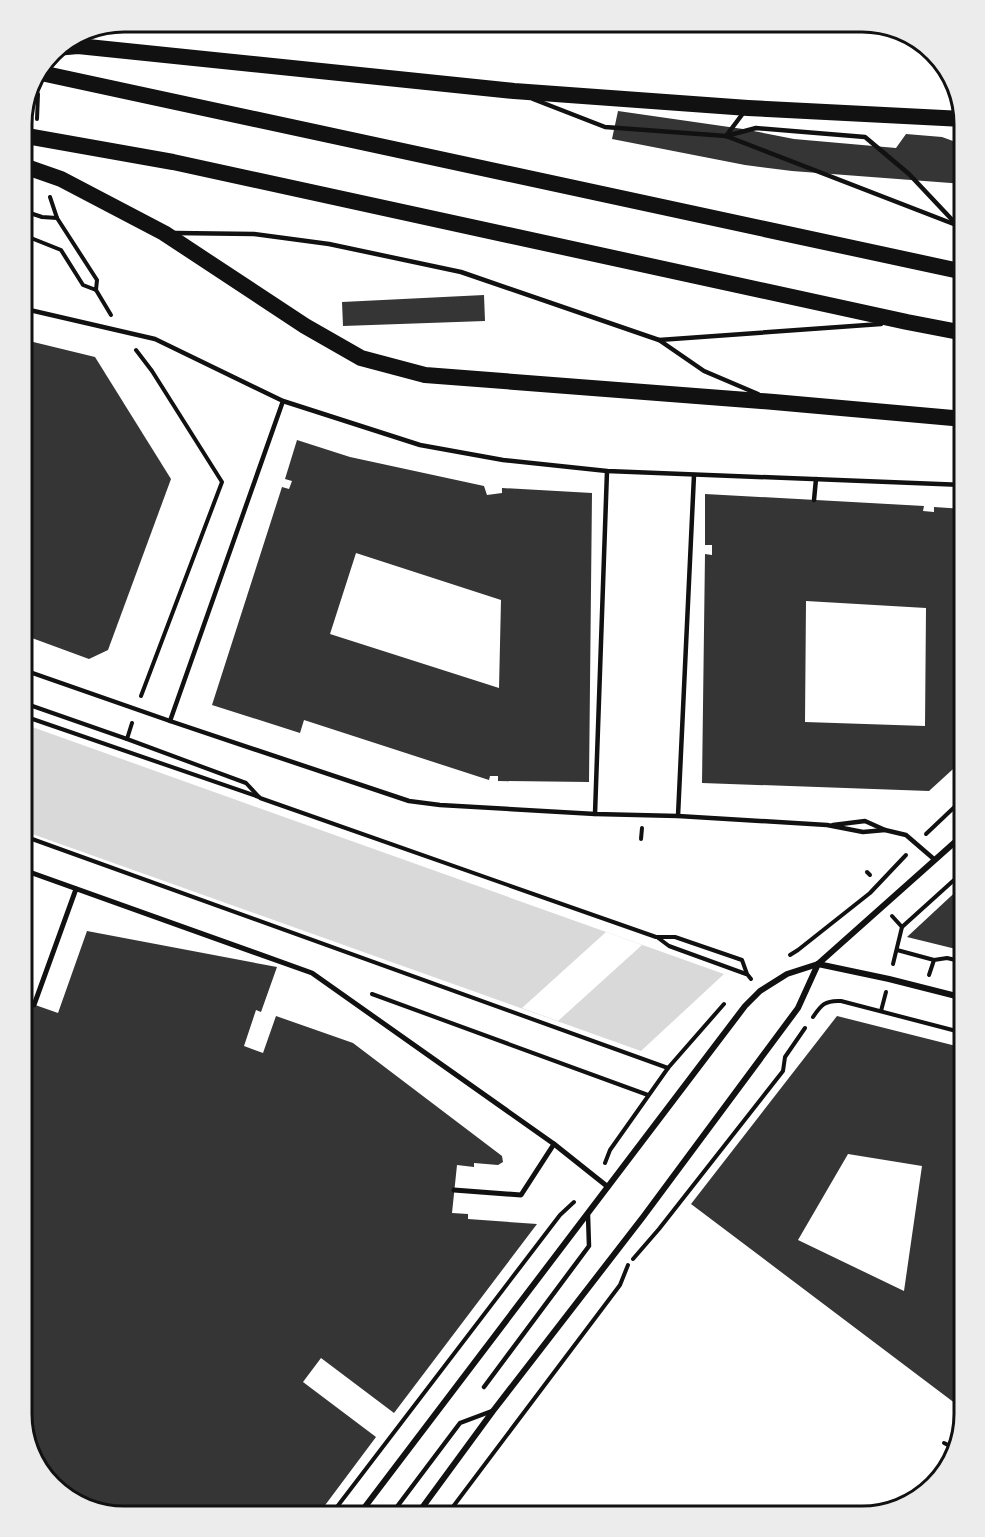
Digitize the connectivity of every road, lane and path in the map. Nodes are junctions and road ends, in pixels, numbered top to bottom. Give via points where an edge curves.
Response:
1 (73, 46) edge
2 (46, 74) edge
3 (514, 91) junction
4 (748, 108) junction
5 (954, 119) edge
6 (726, 136) junction
7 (32, 137) edge
8 (32, 169) edge
9 (32, 214) edge
10 (954, 220) edge
11 (954, 224) edge
12 (164, 233) junction
13 (32, 238) edge
14 (954, 270) edge
15 (96, 290) junction
16 (32, 311) edge
17 (907, 322) junction
18 (122, 331) junction
19 (954, 331) edge
20 (659, 340) junction
21 (283, 401) junction
22 (774, 402) junction
23 (954, 418) edge
24 (607, 471) junction
25 (694, 475) junction
26 (816, 479) junction
27 (954, 484) edge
28 (814, 500) dead end
29 (32, 673) edge
30 (32, 706) edge
31 (137, 710) junction
32 (32, 719) edge
33 (170, 721) junction
34 (127, 739) junction
35 (260, 798) junction
36 (954, 807) edge
37 (595, 814) junction
38 (678, 816) junction
39 (827, 825) junction
40 (885, 830) junction
41 (930, 830) dead end
42 (32, 839) edge
43 (954, 843) edge
44 (901, 860) dead end
45 (935, 860) junction
46 (32, 873) edge
47 (954, 880) edge
48 (76, 889) junction
49 (656, 937) junction
50 (897, 950) junction
51 (789, 955) dead end
52 (934, 960) junction
53 (954, 960) edge
54 (818, 964) junction
55 (747, 974) junction
56 (757, 975) dead end
57 (751, 979) junction
58 (889, 979) junction
59 (746, 982) dead end
60 (925, 988) junction
61 (367, 993) dead end
62 (954, 995) edge
63 (731, 996) dead end
64 (34, 1005) dead end
65 (880, 1011) junction
66 (954, 1030) edge
67 (668, 1068) junction
68 (648, 1095) junction
69 (554, 1144) junction
70 (596, 1177) junction
71 (608, 1187) junction
72 (454, 1190) dead end
73 (588, 1215) junction
74 (483, 1387) dead end
75 (493, 1411) junction
76 (944, 1443) dead end
77 (947, 1445) edge
78 (338, 1505) edge
79 (366, 1505) edge
80 (398, 1505) edge
81 (424, 1505) edge
82 (454, 1505) edge

1 - 3 highway
2 - 14 highway
3 - 4 highway
3 - 6 lane via 605,127
4 - 5 highway
4 - 6 lane
6 - 10 lane via 756,128 865,137
6 - 11 lane
7 - 17 highway via 173,162
8 - 12 highway via 61,179
9 - 15 path via 57,218 97,280
12 - 20 lane via 254,234 329,243 461,272
12 - 22 highway via 361,358 425,375
13 - 15 path via 62,250 83,285
15 - 18 path
16 - 18 lane
17 - 19 highway
17 - 20 lane
18 - 21 lane via 155,339
18 - 31 path via 222,482
20 - 22 lane via 704,371
21 - 24 lane via 420,445 503,460
21 - 33 lane
22 - 23 highway
24 - 25 lane
24 - 37 lane
25 - 26 lane
25 - 38 lane
26 - 27 lane
26 - 28 lane
29 - 31 lane
30 - 34 path
31 - 33 lane
31 - 34 path
32 - 35 path
33 - 37 lane via 409,801
34 - 35 path via 246,783
35 - 49 path
36 - 41 path
37 - 38 lane
38 - 39 lane
39 - 40 lane via 863,832
39 - 40 lane via 865,821
40 - 45 lane via 906,835
42 - 67 path
43 - 45 street
44 - 51 path via 870,893
45 - 54 street
46 - 48 street
47 - 50 path via 902,927
48 - 64 street
48 - 69 street via 312,973
49 - 55 path via 669,946
49 - 55 path via 675,937 742,960
50 - 52 path
50 - 58 path
52 - 53 path
52 - 60 path
54 - 58 street
54 - 71 street via 787,974 745,1006
54 - 75 street via 798,1008
55 - 57 path
56 - 57 path
57 - 59 path
58 - 60 street
58 - 65 path
60 - 62 street
61 - 68 path
63 - 67 path
65 - 66 path
65 - 82 path via 832,1000 822,1005 785,1057 783,1071 627,1267 620,1285
67 - 68 path
68 - 70 path via 609,1150
69 - 70 street
69 - 72 street via 521,1196
70 - 71 street
70 - 78 path via 560,1215
71 - 73 street
73 - 74 lane via 589,1246
73 - 79 street
75 - 80 lane via 460,1423
75 - 81 street
76 - 77 path

